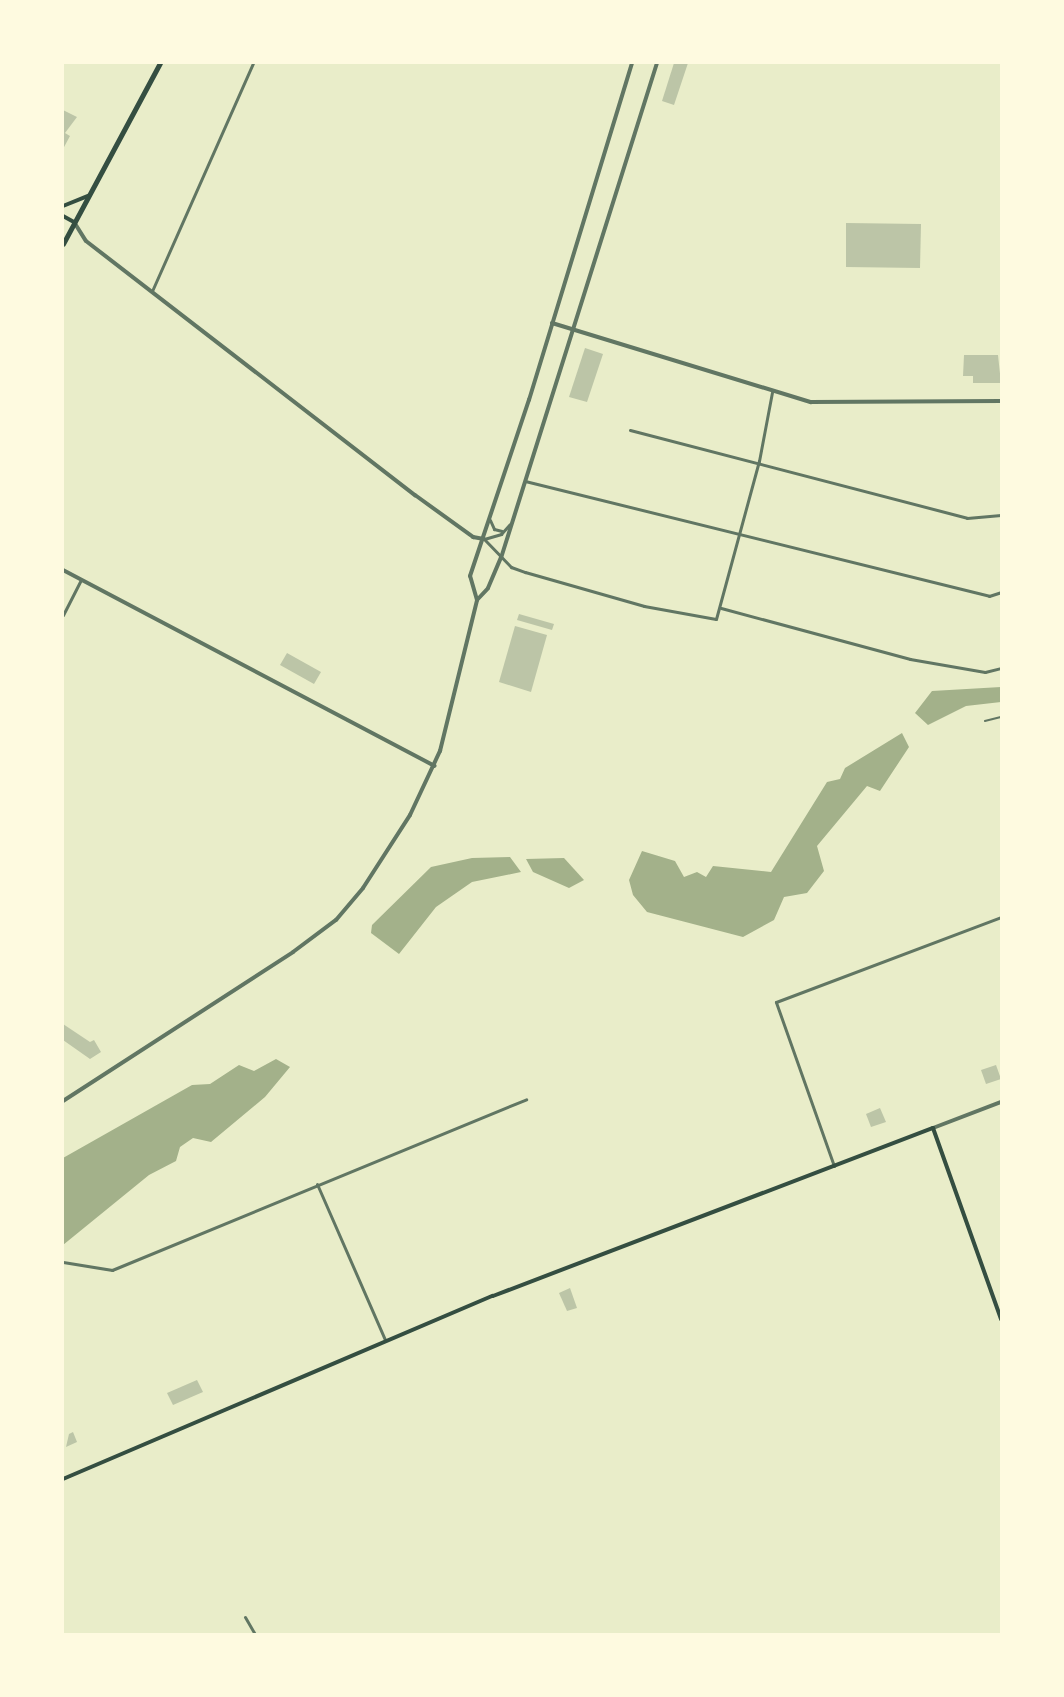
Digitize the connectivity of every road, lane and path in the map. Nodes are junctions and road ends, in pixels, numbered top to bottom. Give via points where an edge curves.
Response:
1 (160, 63) edge
2 (254, 63) edge
3 (632, 63) edge
4 (657, 63) edge
5 (89, 195) junction
6 (63, 206) edge
7 (63, 216) edge
8 (74, 222) junction
9 (63, 244) edge
10 (152, 291) junction
11 (552, 323) junction
12 (572, 330) junction
13 (772, 392) junction
14 (1001, 401) edge
15 (630, 429) dead end
16 (759, 461) junction
17 (525, 481) junction
18 (1001, 514) edge
19 (490, 520) junction
20 (512, 522) junction
21 (507, 528) junction
22 (740, 536) junction
23 (484, 539) junction
24 (501, 558) junction
25 (63, 570) edge
26 (81, 580) junction
27 (1001, 592) edge
28 (477, 600) junction
29 (721, 608) junction
30 (63, 615) edge
31 (1001, 668) edge
32 (1001, 717) edge
33 (985, 721) dead end
34 (434, 766) junction
35 (1001, 917) edge
36 (526, 1099) dead end
37 (63, 1101) edge
38 (1001, 1102) edge
39 (933, 1128) junction
40 (834, 1166) junction
41 (317, 1184) junction
42 (63, 1262) edge
43 (1001, 1319) edge
44 (385, 1340) junction
45 (63, 1479) edge
46 (245, 1617) dead end
47 (255, 1634) edge

1 - 5 main road
2 - 10 street
3 - 11 street
4 - 12 street
5 - 6 main road
5 - 8 main road
7 - 8 main road
8 - 9 main road
8 - 10 street via 86,241
10 - 23 street via 415,495 473,537
11 - 12 street
11 - 19 street
12 - 13 street
12 - 17 street
13 - 14 street via 811,402
13 - 16 street
15 - 16 street
16 - 18 street via 967,518
16 - 22 street
17 - 20 street
17 - 22 street
19 - 21 street via 498,531
19 - 23 street
20 - 21 street
20 - 24 street
21 - 23 street
22 - 27 street via 989,596
22 - 29 street
23 - 24 street
23 - 28 street via 470,576
24 - 28 street via 488,588
24 - 29 street via 525,572 644,606 716,619
25 - 26 street
26 - 30 street
26 - 34 street
28 - 34 street
29 - 31 street via 910,659 985,672
32 - 33 lane
34 - 37 street via 410,815 363,888 336,920
35 - 40 street via 776,1002
36 - 41 street
38 - 39 street
39 - 40 main road
39 - 43 main road
40 - 44 main road
41 - 42 street via 112,1270
41 - 44 street
44 - 45 main road
46 - 47 street

